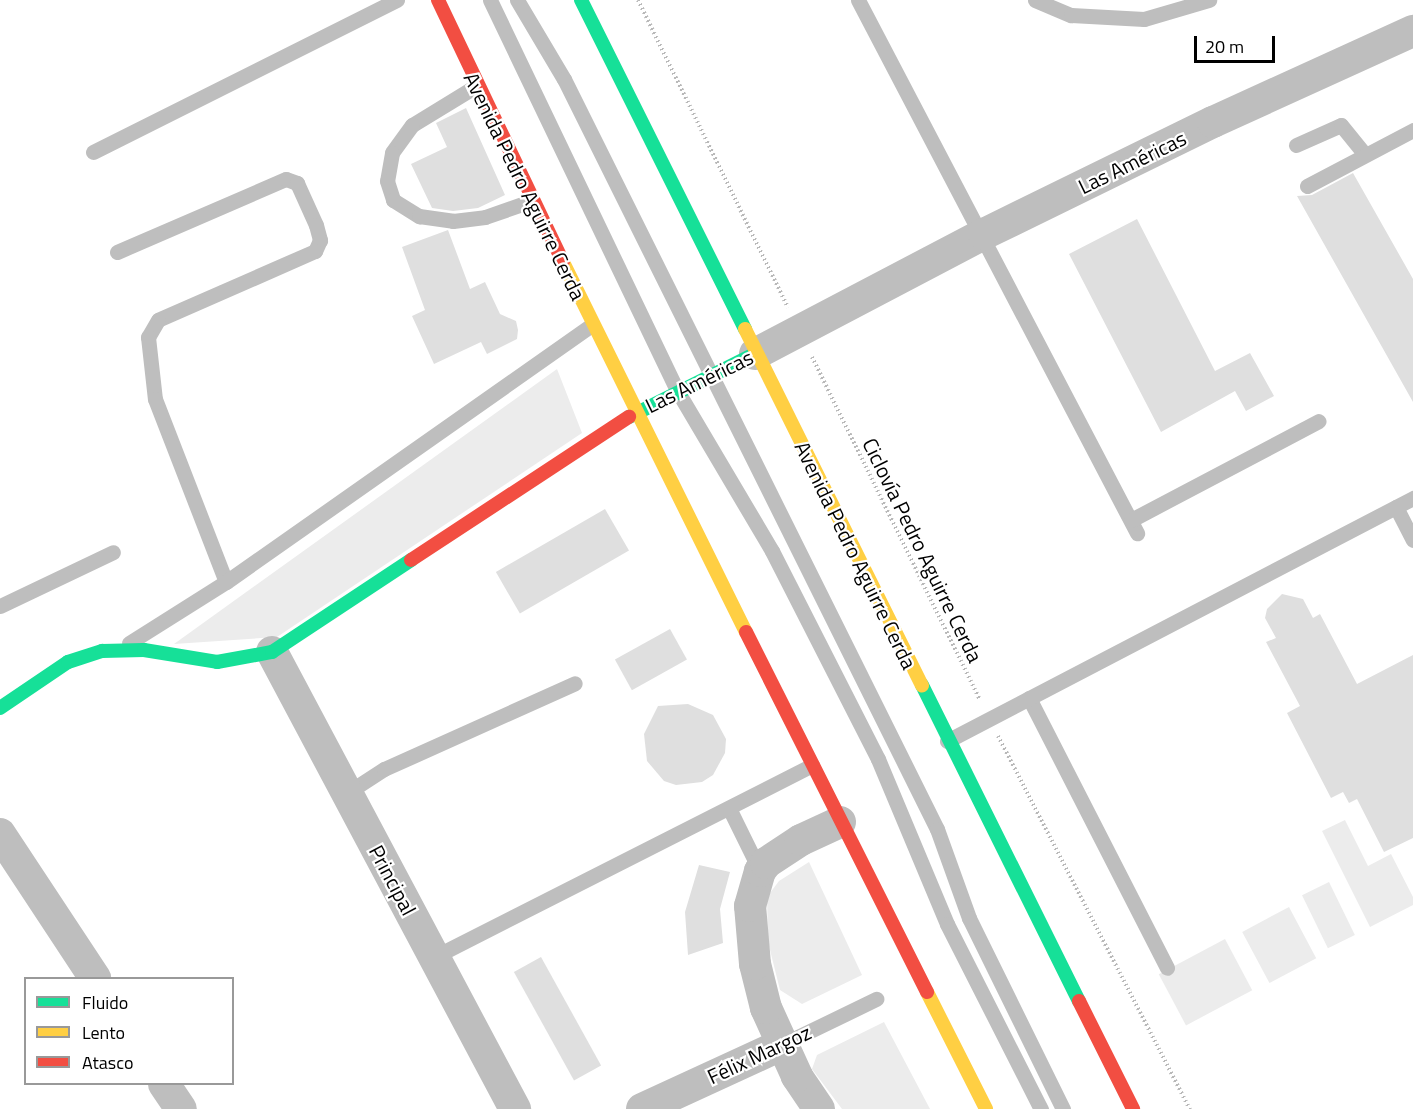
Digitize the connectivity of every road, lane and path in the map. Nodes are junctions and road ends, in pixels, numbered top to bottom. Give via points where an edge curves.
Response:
1 (397, 0) edge
2 (438, 0) edge
3 (490, 0) edge
4 (517, 0) edge
5 (581, 0) edge
6 (638, 0) edge
7 (858, 0) edge
8 (1035, 0) edge
9 (1209, 0) edge
10 (1413, 31) edge
11 (476, 86) junction
12 (1413, 130) edge
13 (1296, 145) dead end
14 (93, 152) dead end
15 (1365, 155) junction
16 (1306, 186) dead end
17 (531, 201) junction
18 (984, 234) junction
19 (117, 252) dead end
20 (592, 326) junction
21 (799, 330) junction
22 (755, 354) junction
23 (711, 375) junction
24 (678, 392) junction
25 (636, 412) junction
26 (1319, 421) dead end
27 (1413, 498) edge
28 (1396, 507) junction
29 (1413, 540) edge
30 (112, 552) dead end
31 (226, 582) junction
32 (0, 606) edge
33 (119, 650) junction
34 (272, 652) junction
35 (575, 683) dead end
36 (1029, 698) junction
37 (0, 708) edge
38 (989, 719) junction
39 (947, 741) junction
40 (812, 765) junction
41 (347, 793) junction
42 (729, 807) junction
43 (840, 822) junction
44 (0, 834) edge
45 (760, 871) junction
46 (434, 957) junction
47 (1167, 968) dead end
48 (94, 977) edge
49 (876, 999) dead end
50 (781, 1045) junction
51 (165, 1085) edge
52 (181, 1109) edge
53 (515, 1109) edge
54 (642, 1109) edge
55 (819, 1109) edge
56 (986, 1109) edge
57 (1041, 1109) edge
58 (1063, 1109) edge
59 (1133, 1109) edge
60 (1190, 1109) edge

1 - 14 lane
2 - 11 main road, Avenida Pedro Aguirre Cerda
3 - 24 lane
4 - 23 lane via 564,80
5 - 22 main road, Avenida Pedro Aguirre Cerda
6 - 21 path, Ciclovía Pedro Aguirre Cerda
7 - 18 lane
8 - 9 lane via 1071,15 1144,19
10 - 18 street, Las Américas
11 - 17 main road, Avenida Pedro Aguirre Cerda
11 - 17 lane via 412,125 392,153 387,181 393,200 419,216 453,221 485,217
12 - 15 lane
13 - 15 lane via 1341,125
15 - 16 lane
17 - 20 main road, Avenida Pedro Aguirre Cerda
18 - 21 street, Las Américas
18 - 26 lane via 1134,527
19 - 31 lane via 286,179 297,183 316,225 320,240 315,251 158,320 148,337 155,399
20 - 25 main road, Avenida Pedro Aguirre Cerda
20 - 31 lane
21 - 22 street, Las Américas
21 - 38 path, Ciclovía Pedro Aguirre Cerda
22 - 23 main road, Las Américas
22 - 39 main road, Avenida Pedro Aguirre Cerda
23 - 24 main road, Las Américas
23 - 58 lane via 937,829 969,918
24 - 25 main road, Las Américas
24 - 57 lane via 772,551 878,759 947,924
25 - 34 main road, Las Américas
25 - 40 main road, Avenida Pedro Aguirre Cerda
27 - 28 lane
28 - 29 lane
28 - 36 lane
30 - 32 lane
31 - 33 lane
33 - 34 main road, Las Américas via 144,650 217,662
33 - 37 main road, Las Américas via 68,662
34 - 41 street, Principal
35 - 41 lane via 384,769
36 - 38 lane
36 - 47 lane
38 - 39 lane
38 - 60 path, Ciclovía Pedro Aguirre Cerda
39 - 59 main road, Avenida Pedro Aguirre Cerda
40 - 42 lane
40 - 43 main road, Avenida Pedro Aguirre Cerda
41 - 46 street, Principal
42 - 45 lane
42 - 46 lane
43 - 45 street via 777,854
43 - 56 main road, Avenida Pedro Aguirre Cerda
44 - 48 street
45 - 50 street via 750,906 752,943 766,1008
46 - 53 street, Principal
49 - 50 lane, Félix Margoz
50 - 54 street, Félix Margoz
50 - 55 street
51 - 52 street

